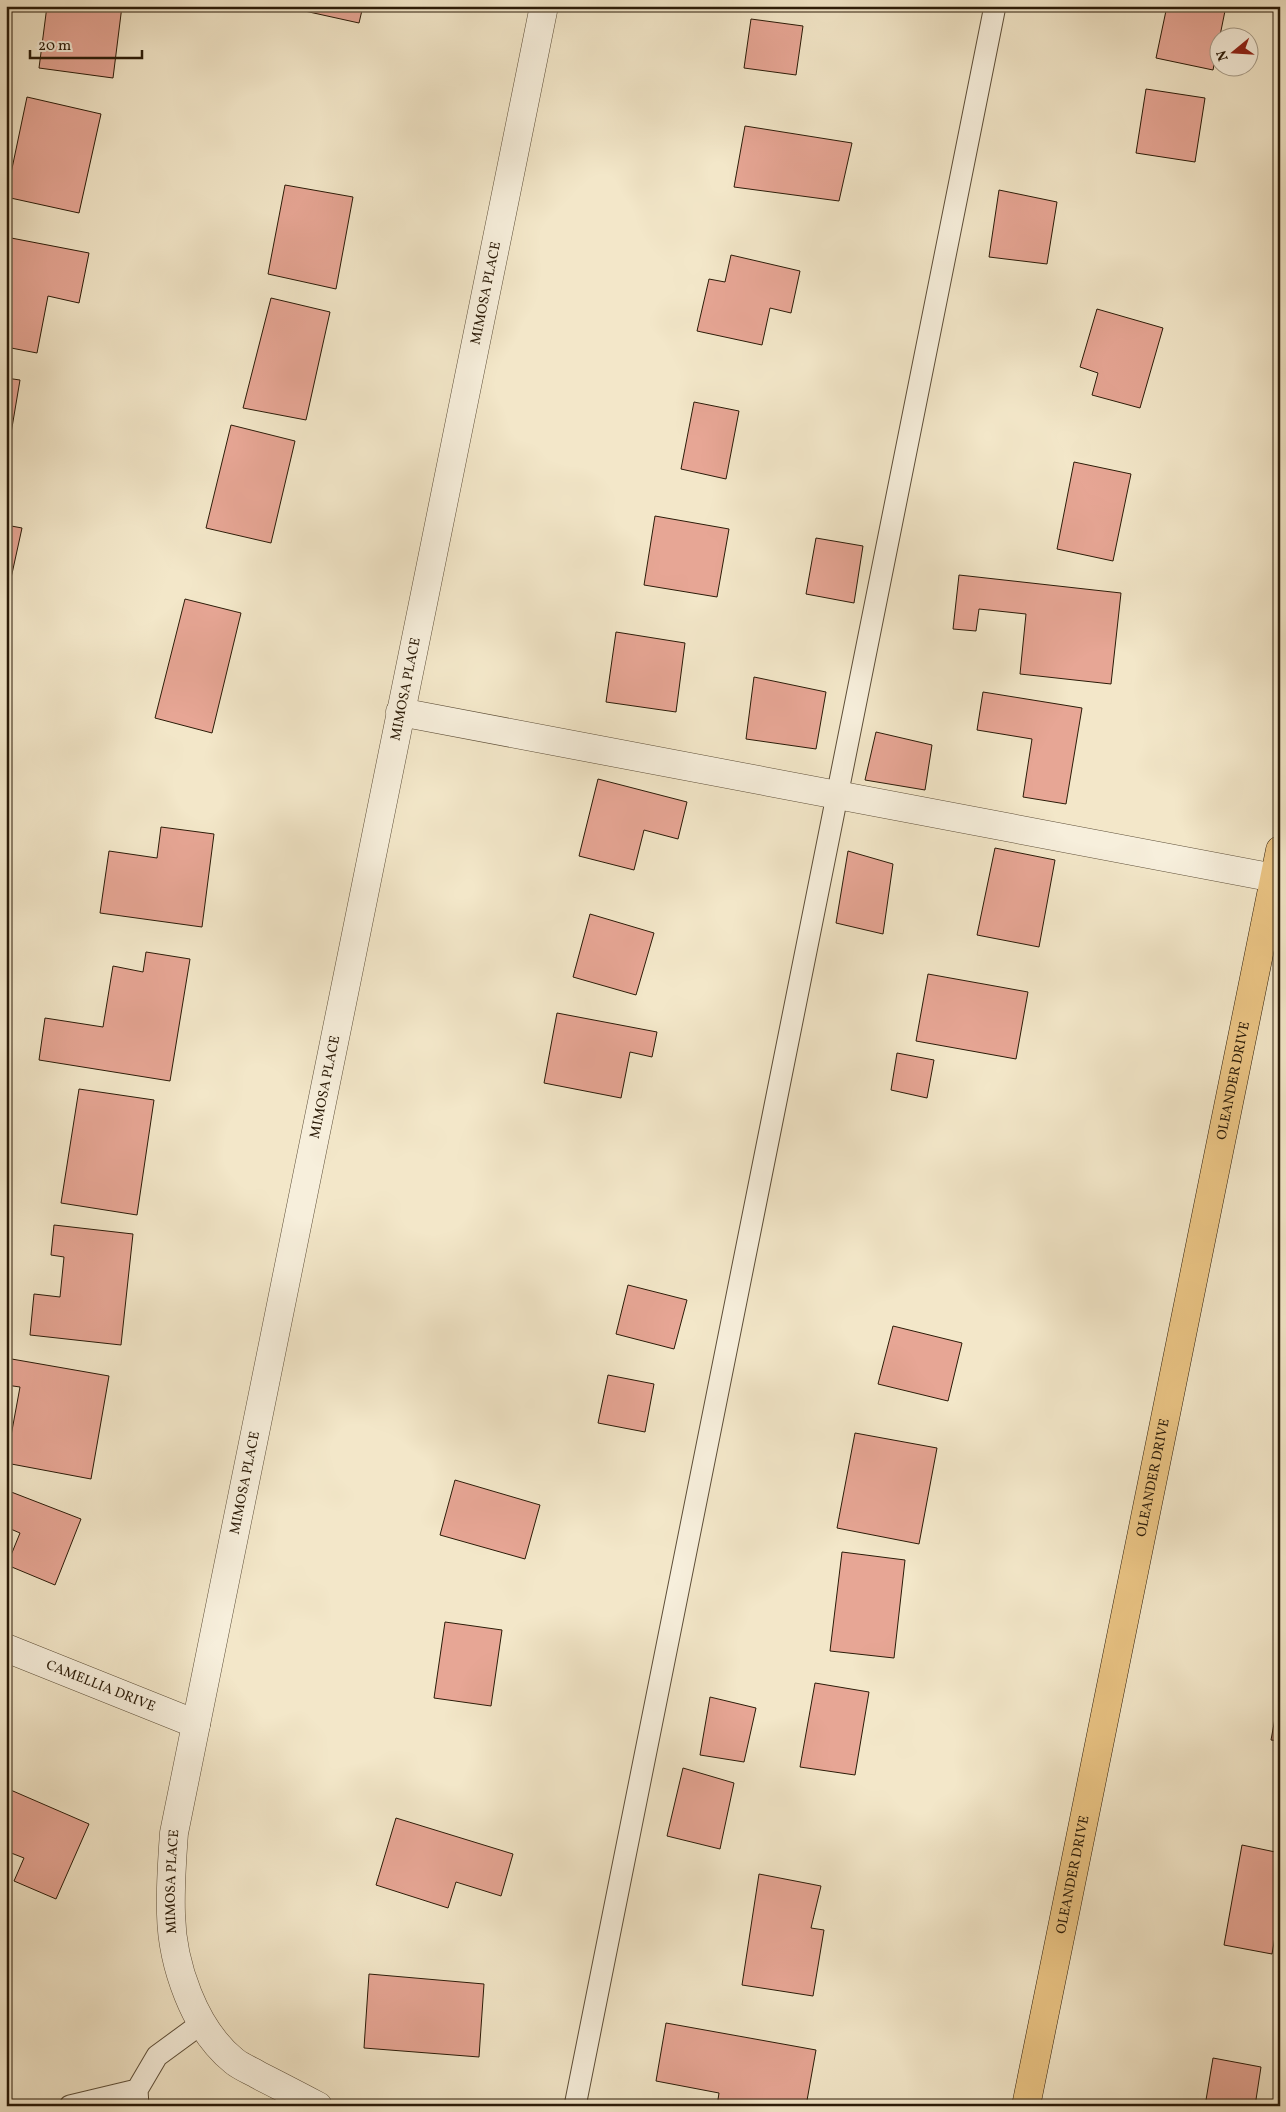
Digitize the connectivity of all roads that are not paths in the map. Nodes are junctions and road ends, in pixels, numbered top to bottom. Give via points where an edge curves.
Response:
1 (544, 6) edge
2 (995, 6) edge
3 (400, 712) junction
4 (836, 795) junction
5 (1280, 850) edge
6 (1277, 879) edge
7 (6, 1648) edge
8 (196, 1724) junction
9 (202, 2023) junction
10 (137, 2098) edge
11 (70, 2106) edge
12 (318, 2106) edge
13 (575, 2106) edge
14 (1026, 2106) edge

1 - 3 street, MIMOSA PLACE
2 - 4 lane
3 - 4 street
3 - 8 street, MIMOSA PLACE
4 - 6 street
4 - 13 lane
5 - 6 main road, OLEANDER DRIVE
6 - 14 main road, OLEANDER DRIVE
7 - 8 street, CAMELLIA DRIVE
8 - 9 street, MIMOSA PLACE via 174,1833 170,1916 185,1986
9 - 10 lane via 157,2056
9 - 12 street, MIMOSA PLACE via 234,2062
10 - 11 lane

